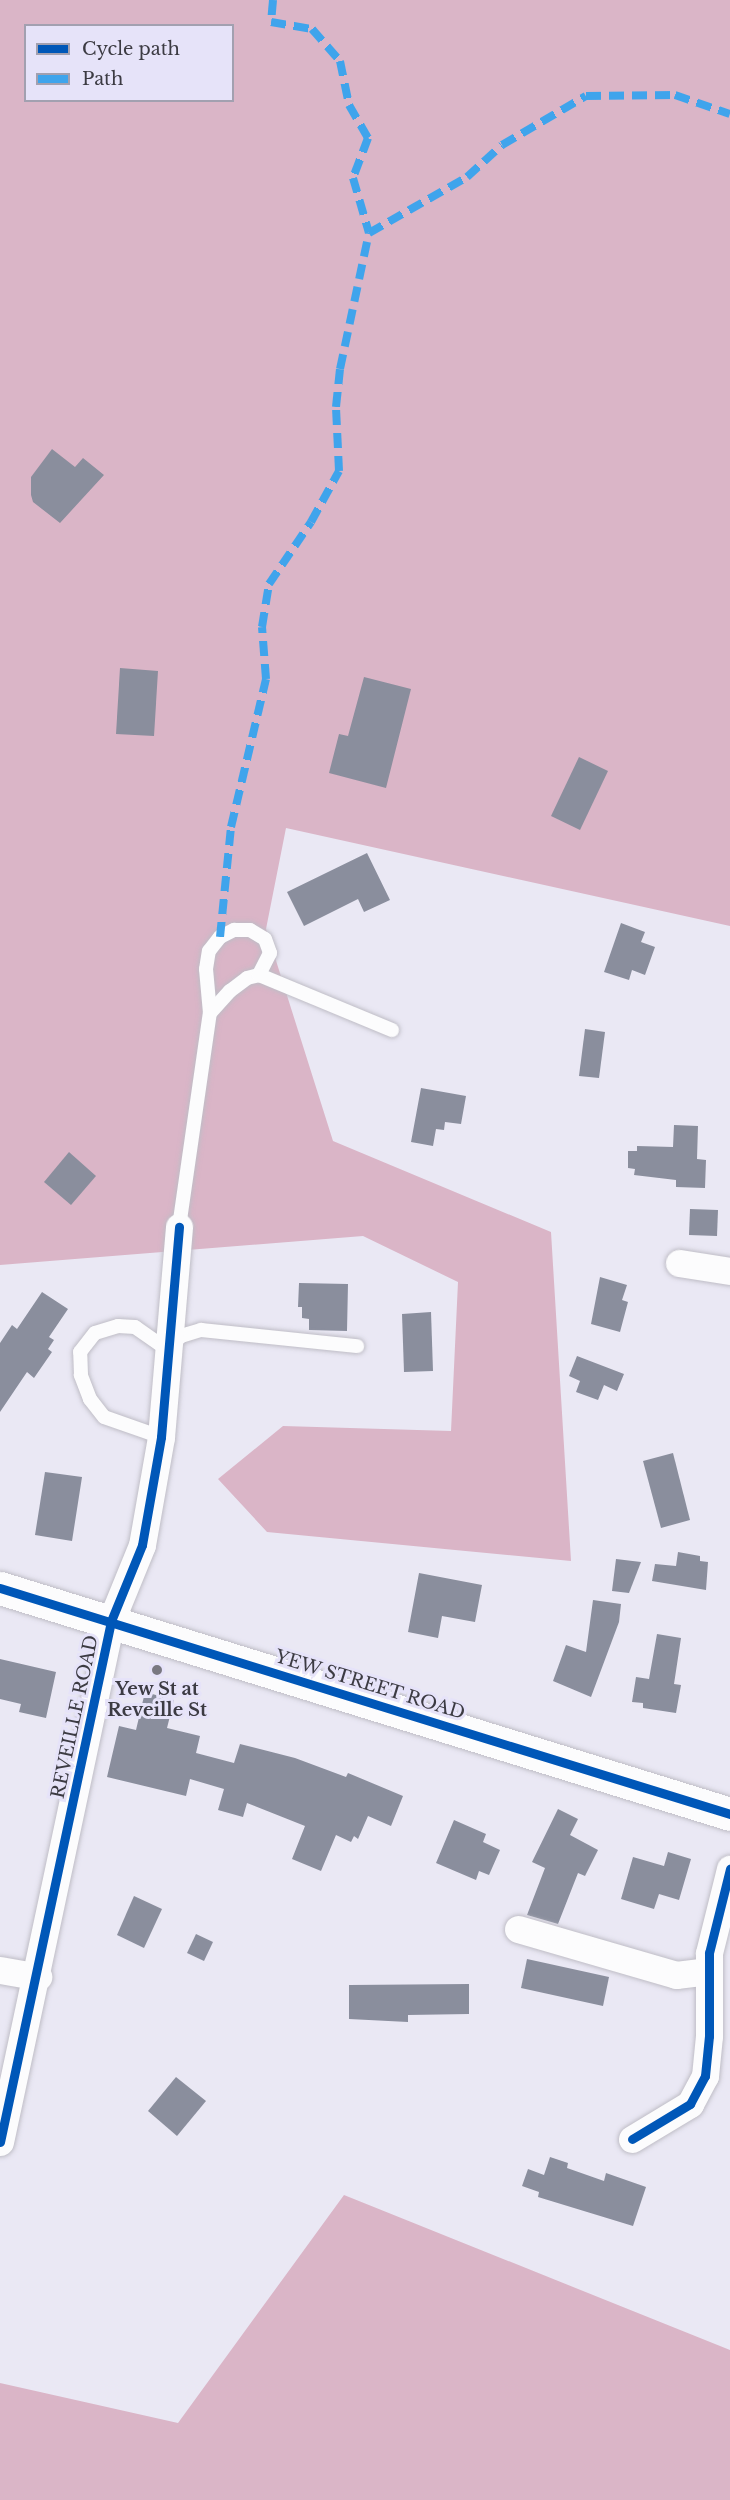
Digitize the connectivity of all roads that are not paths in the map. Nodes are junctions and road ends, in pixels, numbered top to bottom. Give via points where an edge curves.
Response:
1 (259, 975) junction
2 (210, 1012) junction
3 (392, 1030) dead end
4 (179, 1227) joint
5 (679, 1263) dead end
6 (730, 1271) edge
7 (357, 1346) dead end
8 (167, 1349) junction
9 (161, 1437) junction
10 (0, 1588) edge
11 (111, 1621) junction
12 (730, 1814) edge
13 (730, 1869) edge
14 (518, 1929) dead end
15 (0, 1970) edge
16 (709, 1971) junction
17 (38, 1977) junction
18 (632, 2139) dead end
19 (0, 2142) edge

1 - 2 lane via 247,978
1 - 2 lane via 270,952 265,939 250,930 234,930 220,937 209,951 206,969
1 - 3 lane
2 - 4 lane
4 - 8 street, REVEILLE ROAD
5 - 6 street
7 - 8 lane via 201,1330 181,1336
8 - 9 street, REVEILLE ROAD
8 - 9 lane via 135,1327 118,1326 95,1333 80,1352 81,1375 104,1417
9 - 11 street, REVEILLE ROAD via 142,1545
10 - 11 street, YEW STREET ROAD
11 - 12 street, YEW STREET ROAD
11 - 17 street, REVEILLE ROAD
13 - 16 street via 709,1953
14 - 16 street via 676,1976
15 - 17 street
16 - 18 street via 705,2076 690,2104
17 - 19 street, REVEILLE ROAD

